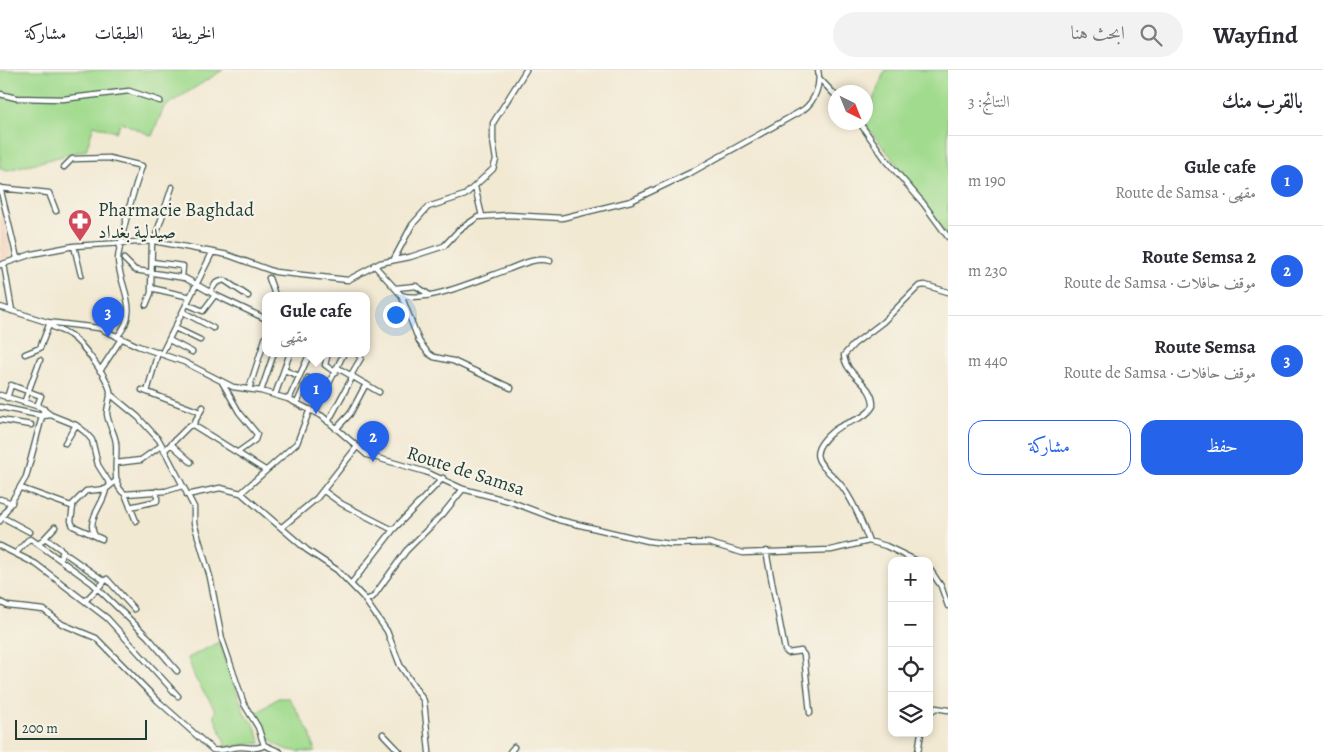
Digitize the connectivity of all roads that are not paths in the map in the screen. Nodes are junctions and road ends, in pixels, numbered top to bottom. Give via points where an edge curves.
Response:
1 (526, 70) edge
2 (818, 70) edge
3 (819, 78) junction
4 (828, 88) edge
5 (0, 94) edge
6 (160, 101) dead end
7 (865, 130) edge
8 (64, 167) dead end
9 (475, 186) junction
10 (0, 187) edge
11 (172, 187) dead end
12 (2, 207) edge
13 (56, 211) dead end
14 (482, 216) junction
15 (948, 237) edge
16 (153, 241) junction
17 (121, 242) junction
18 (74, 246) junction
19 (212, 253) junction
20 (17, 258) junction
21 (124, 259) dead end
22 (394, 259) junction
23 (550, 261) dead end
24 (152, 262) junction
25 (2, 264) edge
26 (374, 265) junction
27 (151, 273) junction
28 (82, 274) dead end
29 (182, 277) junction
30 (269, 278) dead end
31 (196, 285) junction
32 (151, 288) junction
33 (396, 288) junction
34 (210, 292) junction
35 (274, 292) edge
36 (948, 292) edge
37 (428, 294) junction
38 (216, 295) junction
39 (401, 295) junction
40 (190, 296) junction
41 (248, 296) dead end
42 (187, 304) junction
43 (146, 305) dead end
44 (0, 306) edge
45 (12, 311) junction
46 (183, 312) junction
47 (262, 317) edge
48 (48, 323) junction
49 (175, 328) junction
50 (213, 328) dead end
51 (119, 338) junction
52 (169, 340) junction
53 (200, 340) dead end
54 (262, 348) edge
55 (192, 352) dead end
56 (160, 353) junction
57 (25, 354) dead end
58 (273, 357) edge
59 (289, 357) edge
60 (308, 357) edge
61 (327, 357) edge
62 (342, 357) edge
63 (360, 357) edge
64 (40, 360) dead end
65 (284, 370) junction
66 (337, 370) junction
67 (100, 371) junction
68 (299, 376) junction
69 (352, 376) junction
70 (308, 378) dead end
71 (222, 382) junction
72 (366, 384) junction
73 (511, 388) dead end
74 (249, 389) junction
75 (27, 391) junction
76 (262, 391) junction
77 (379, 392) dead end
78 (110, 394) junction
79 (0, 395) edge
80 (276, 395) junction
81 (7, 398) junction
82 (289, 399) junction
83 (24, 403) junction
84 (297, 403) junction
85 (37, 406) junction
86 (0, 407) edge
87 (44, 409) junction
88 (313, 411) junction
89 (51, 415) junction
90 (43, 416) junction
91 (0, 420) edge
92 (328, 422) junction
93 (31, 425) dead end
94 (76, 425) junction
95 (193, 425) junction
96 (336, 428) junction
97 (65, 443) dead end
98 (171, 444) junction
99 (162, 445) junction
100 (356, 448) junction
101 (164, 451) junction
102 (238, 452) junction
103 (191, 462) dead end
104 (116, 463) junction
105 (265, 470) junction
106 (443, 478) junction
107 (117, 480) junction
108 (110, 484) junction
109 (182, 486) junction
110 (21, 488) junction
111 (463, 488) junction
112 (106, 490) junction
113 (157, 491) junction
114 (324, 491) junction
115 (241, 493) junction
116 (125, 494) junction
117 (187, 495) junction
118 (0, 499) edge
119 (12, 503) junction
120 (73, 506) junction
121 (130, 507) junction
122 (1, 519) edge
123 (136, 521) dead end
124 (55, 527) dead end
125 (282, 527) junction
126 (393, 530) junction
127 (30, 532) dead end
128 (45, 538) junction
129 (870, 541) junction
130 (39, 544) junction
131 (0, 546) edge
132 (766, 551) junction
133 (63, 552) junction
134 (16, 553) junction
135 (908, 557) edge
136 (60, 559) junction
137 (933, 574) edge
138 (104, 580) junction
139 (351, 584) junction
140 (97, 587) junction
141 (364, 599) junction
142 (86, 600) junction
143 (0, 602) edge
144 (948, 606) edge
145 (134, 609) dead end
146 (177, 671) dead end
147 (178, 696) dead end
148 (933, 710) edge
149 (948, 710) edge
150 (810, 712) dead end
151 (383, 734) dead end
152 (920, 737) edge
153 (264, 746) junction
154 (514, 747) dead end
155 (280, 752) edge
156 (400, 752) edge
157 (429, 752) edge
158 (510, 752) edge
159 (918, 752) edge

1 - 9 street via 494,123 495,165
2 - 3 street
3 - 4 street
3 - 14 street via 813,99 803,110 692,172 631,201 562,218
5 - 6 street via 45,99 129,91
7 - 15 street
8 - 17 street via 72,160 110,158 142,166
9 - 14 street
9 - 22 street via 462,196 428,207 412,225
10 - 12 street
10 - 13 street via 49,193
11 - 16 street
12 - 20 street
14 - 22 street via 459,230 444,246
16 - 17 street
16 - 19 street
16 - 24 street
17 - 18 street
17 - 51 street via 118,262 129,311
18 - 20 street
18 - 28 street
19 - 26 street via 275,272 342,280 358,276
19 - 31 street
20 - 25 street
21 - 27 street via 135,270
22 - 26 street
23 - 37 street via 528,262 450,290
24 - 27 street
24 - 29 street via 182,266
25 - 45 street
26 - 33 street
27 - 29 street
27 - 32 street
29 - 31 street
30 - 35 street
31 - 34 street
31 - 40 street
32 - 40 street
32 - 43 street
33 - 37 street via 414,285
33 - 39 street
34 - 38 street
34 - 41 street via 216,283 224,280
36 - 129 street via 919,286 844,355 848,367 870,391 873,406 863,417 830,433 819,449 818,458 821,467 843,487
37 - 39 street via 410,298
38 - 42 street via 203,311
38 - 47 street
39 - 73 street via 428,353
40 - 42 street
42 - 46 street
44 - 45 street, Route de Samsa
45 - 48 street, Route de Samsa
46 - 49 street
46 - 50 street
48 - 51 street, Route de Samsa via 88,326
48 - 57 street via 40,348
48 - 67 street via 72,337
49 - 52 street
49 - 53 street
51 - 56 street, Route de Samsa
51 - 67 street
52 - 55 street
52 - 56 street
54 - 74 street
56 - 71 street, Route de Samsa
56 - 95 street via 144,391 202,409
58 - 76 street
59 - 65 street
60 - 68 street
61 - 66 street via 325,365
62 - 66 street
63 - 69 street
64 - 75 street
65 - 68 street
65 - 80 street
66 - 69 street
66 - 88 street
67 - 78 street
68 - 82 street
69 - 72 street
69 - 92 street
70 - 84 street
71 - 74 street, Route de Samsa
71 - 102 street via 239,412 257,434 255,440
72 - 77 street
72 - 96 street via 348,417
74 - 76 street, Route de Samsa
75 - 81 street via 11,385
75 - 83 street
75 - 85 street via 41,396
76 - 80 street, Route de Samsa
78 - 99 street via 138,416
78 - 104 street via 107,412 116,444
79 - 81 street
80 - 82 street, Route de Samsa
81 - 83 street
82 - 84 street, Route de Samsa
83 - 85 street
84 - 88 street, Route de Samsa
85 - 87 street
86 - 90 street
87 - 89 street
87 - 90 street
88 - 92 street, Route de Samsa
88 - 105 street via 297,443
89 - 90 street
89 - 94 street
90 - 110 street via 31,464
91 - 93 street
92 - 96 street, Route de Samsa
94 - 97 street
94 - 108 street via 92,440 98,465
95 - 98 street
95 - 102 street
96 - 100 street, Route de Samsa
98 - 101 street
98 - 103 street
99 - 101 street
99 - 104 street via 139,460
100 - 106 street, Route de Samsa via 374,458
100 - 114 street
101 - 109 street
102 - 105 street
104 - 107 street
105 - 115 street
106 - 111 street, Route de Samsa
106 - 126 street
107 - 108 street
107 - 116 street
108 - 112 street
109 - 113 street
109 - 117 street
110 - 119 street
110 - 120 street
111 - 132 street, Route de Samsa via 497,496 559,520 648,541 708,543 744,553
111 - 141 street via 443,514 406,551 373,597
112 - 120 street via 86,491
112 - 120 street via 94,515 92,529 99,538 72,524
113 - 116 street
113 - 121 street via 157,501
114 - 125 street
114 - 126 street
115 - 117 street via 220,488
115 - 125 street
116 - 121 street
117 - 153 street via 194,507 194,523 210,577 222,639 241,697 258,727
118 - 119 street
119 - 122 street
121 - 123 street
122 - 127 street
124 - 128 street
125 - 139 street
126 - 139 street
128 - 130 street
128 - 133 street
129 - 132 street, Route de Samsa via 831,550
129 - 135 street
130 - 134 street via 30,539
130 - 136 street
131 - 134 street
132 - 150 street via 785,650 788,653 801,651 804,655
133 - 136 street
133 - 138 street
134 - 142 street
136 - 140 street
137 - 144 street
138 - 140 street
138 - 145 street via 109,581
139 - 141 street
140 - 142 street
140 - 146 street
141 - 157 street via 387,631 400,665 424,701
142 - 147 street via 112,623
143 - 153 street via 8,606 39,608 62,624 96,638 213,750 221,752 238,747
148 - 149 street
151 - 156 street
152 - 159 street
153 - 155 street
154 - 158 street

